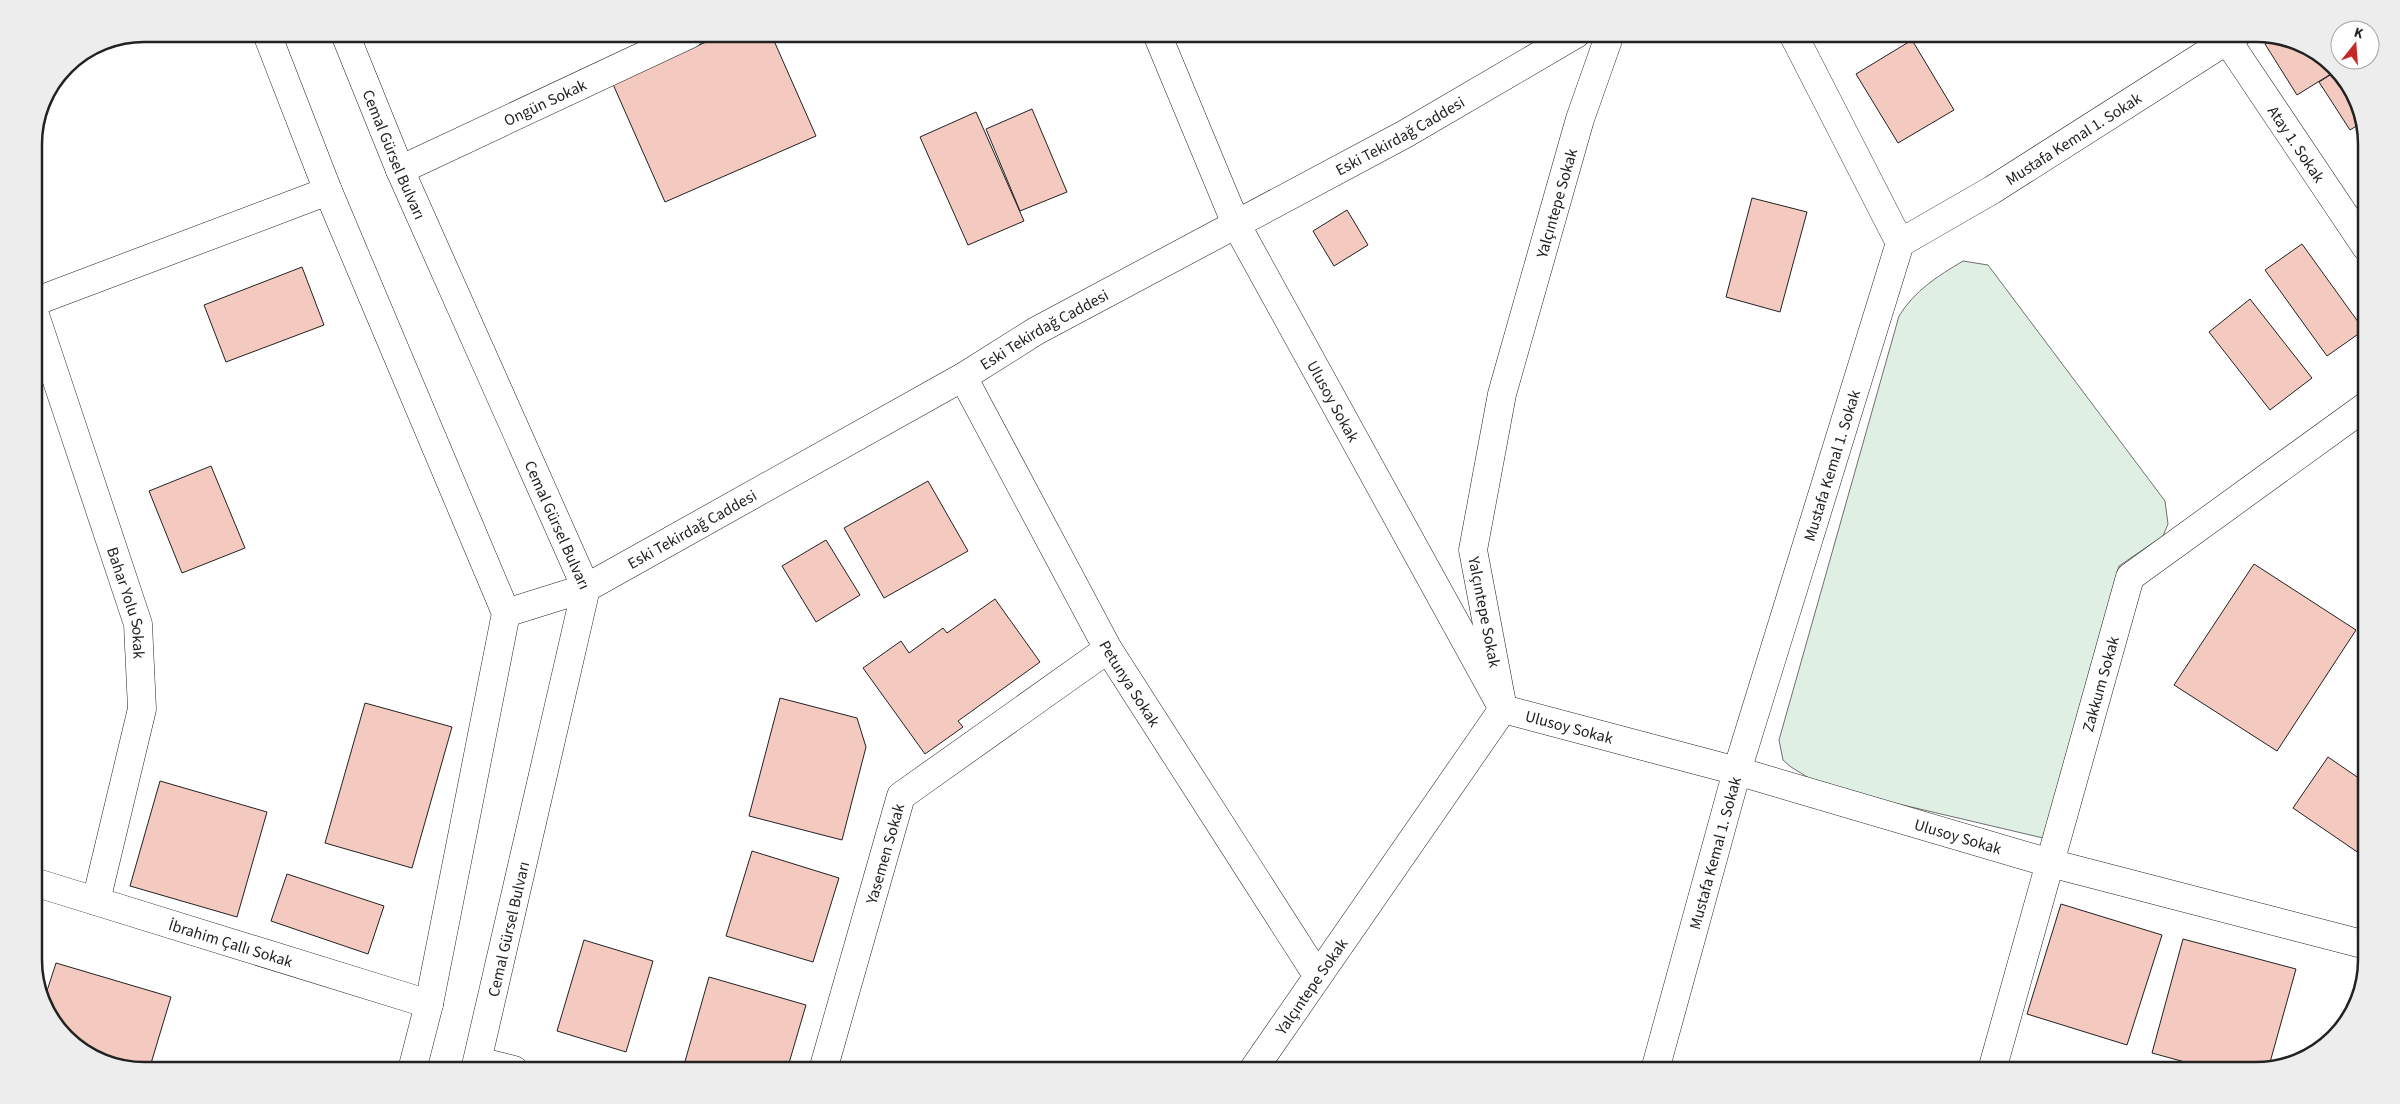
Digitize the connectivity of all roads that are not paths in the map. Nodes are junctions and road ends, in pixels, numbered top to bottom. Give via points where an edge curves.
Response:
1 (270, 42) edge
2 (348, 42) edge
3 (673, 42) edge
4 (1159, 42) edge
5 (1562, 42) edge
6 (1607, 42) edge
7 (1797, 42) edge
8 (2224, 42) edge
9 (2235, 42) edge
10 (400, 170) junction
11 (328, 191) junction
12 (1236, 224) junction
13 (2357, 233) edge
14 (1900, 243) junction
15 (43, 299) edge
16 (43, 339) edge
17 (963, 377) junction
18 (2357, 412) edge
19 (586, 588) junction
20 (506, 613) junction
21 (1108, 649) junction
22 (1503, 710) junction
23 (1737, 771) junction
24 (2050, 864) junction
25 (43, 885) edge
26 (96, 901) junction
27 (2358, 943) edge
28 (1318, 975) junction
29 (429, 1004) junction
30 (414, 1062) edge
31 (477, 1062) edge
32 (825, 1062) edge
33 (1258, 1062) edge
34 (1657, 1062) edge
35 (1994, 1062) edge

1 - 11 street
2 - 10 street, Cemal Gürsel Bulvarı
3 - 10 street, Ongün Sokak
4 - 12 street, Ulusoy Sokak
5 - 12 street, Eski Tekirdağ Caddesi via 1405,134
6 - 22 street, Yalçıntepe Sokak via 1580,118 1502,394 1473,550
7 - 14 street
8 - 14 street, Mustafa Kemal 1. Sokak via 1992,190
9 - 13 street, Atay 1. Sokak
10 - 19 street, Cemal Gürsel Bulvarı
11 - 15 street
11 - 20 street
12 - 17 street, Eski Tekirdağ Caddesi via 1036,331
12 - 22 street, Ulusoy Sokak
14 - 23 street, Mustafa Kemal 1. Sokak
16 - 26 street, Bahar Yolu Sokak via 138,624 142,709
17 - 19 street, Eski Tekirdağ Caddesi
17 - 21 street, Petunya Sokak
18 - 24 street, Zakkum Sokak via 2130,577
19 - 20 street, Eski Tekirdağ Caddesi
19 - 31 street, Cemal Gürsel Bulvarı
20 - 29 street
21 - 28 street, Petunya Sokak
21 - 32 street, Yasemen Sokak via 901,796
22 - 23 street, Ulusoy Sokak
22 - 28 street, Yalçıntepe Sokak
23 - 24 street, Ulusoy Sokak
23 - 34 street, Mustafa Kemal 1. Sokak
24 - 27 street, Ulusoy Sokak
24 - 35 street, Zakkum Sokak
25 - 26 street, İbrahim Çallı Sokak
26 - 29 street, İbrahim Çallı Sokak
28 - 33 street, Yalçıntepe Sokak
29 - 30 street

